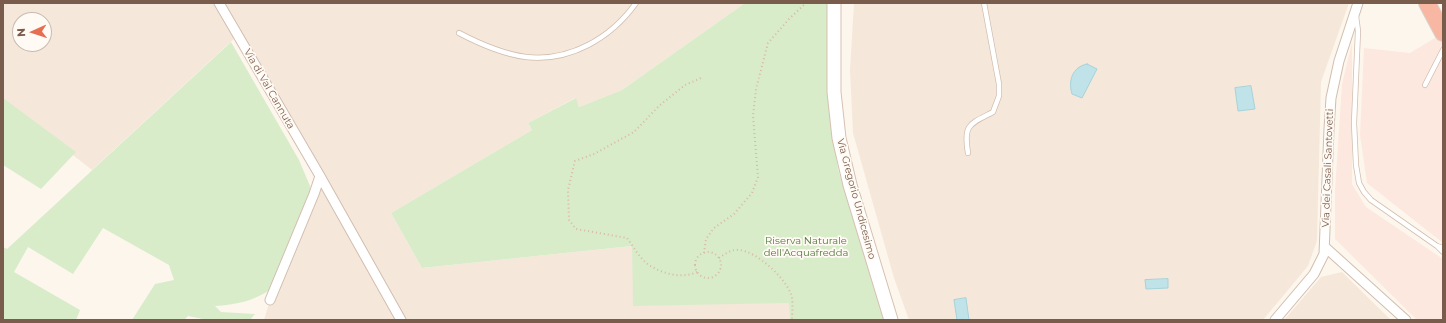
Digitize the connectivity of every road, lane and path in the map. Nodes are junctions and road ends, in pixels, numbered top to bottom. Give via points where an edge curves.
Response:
1 (219, 3) edge
2 (636, 3) edge
3 (806, 3) edge
4 (834, 3) edge
5 (984, 3) edge
6 (1358, 3) edge
7 (1427, 3) edge
8 (1355, 12) junction
9 (1441, 29) edge
10 (459, 34) dead end
11 (1443, 50) edge
12 (701, 78) dead end
13 (1425, 85) dead end
14 (968, 153) dead end
15 (320, 176) junction
16 (1437, 246) junction
17 (1325, 247) junction
18 (1443, 248) edge
19 (1443, 252) edge
20 (704, 253) junction
21 (719, 258) junction
22 (697, 272) junction
23 (270, 300) dead end
24 (401, 320) edge
25 (792, 320) edge
26 (891, 320) edge
27 (1275, 320) edge
28 (1406, 320) edge

1 - 15 street, Via di Val Cannuta
2 - 10 lane via 615,27 599,40 579,50 556,56 534,58 508,54
3 - 20 path via 768,43 756,89 753,116 758,177 752,193 734,214 714,228 706,239
4 - 26 street, Via Gregorio Undicesimo via 834,92 839,138 852,192
5 - 14 lane via 999,96 993,112 970,125 966,132
6 - 8 street, Via dei Casali Santovetti
7 - 9 highway
8 - 16 lane via 1358,31 1354,123 1359,183 1371,200
8 - 17 street, Via dei Casali Santovetti via 1339,61 1331,98
11 - 13 lane
12 - 22 path via 685,85 659,106 634,132 594,154 575,161 568,190 569,220 576,228 627,238 649,265 666,273 683,276
15 - 23 street
15 - 24 street, Via di Val Cannuta
16 - 18 lane
16 - 19 lane
17 - 27 street, Via dei Casali Santovetti via 1322,261 1314,274
17 - 28 street
20 - 21 path via 713,253
20 - 22 path via 696,260
21 - 22 path via 721,266 715,276 707,278
21 - 25 path via 728,251 739,250 750,254 779,274 791,293

